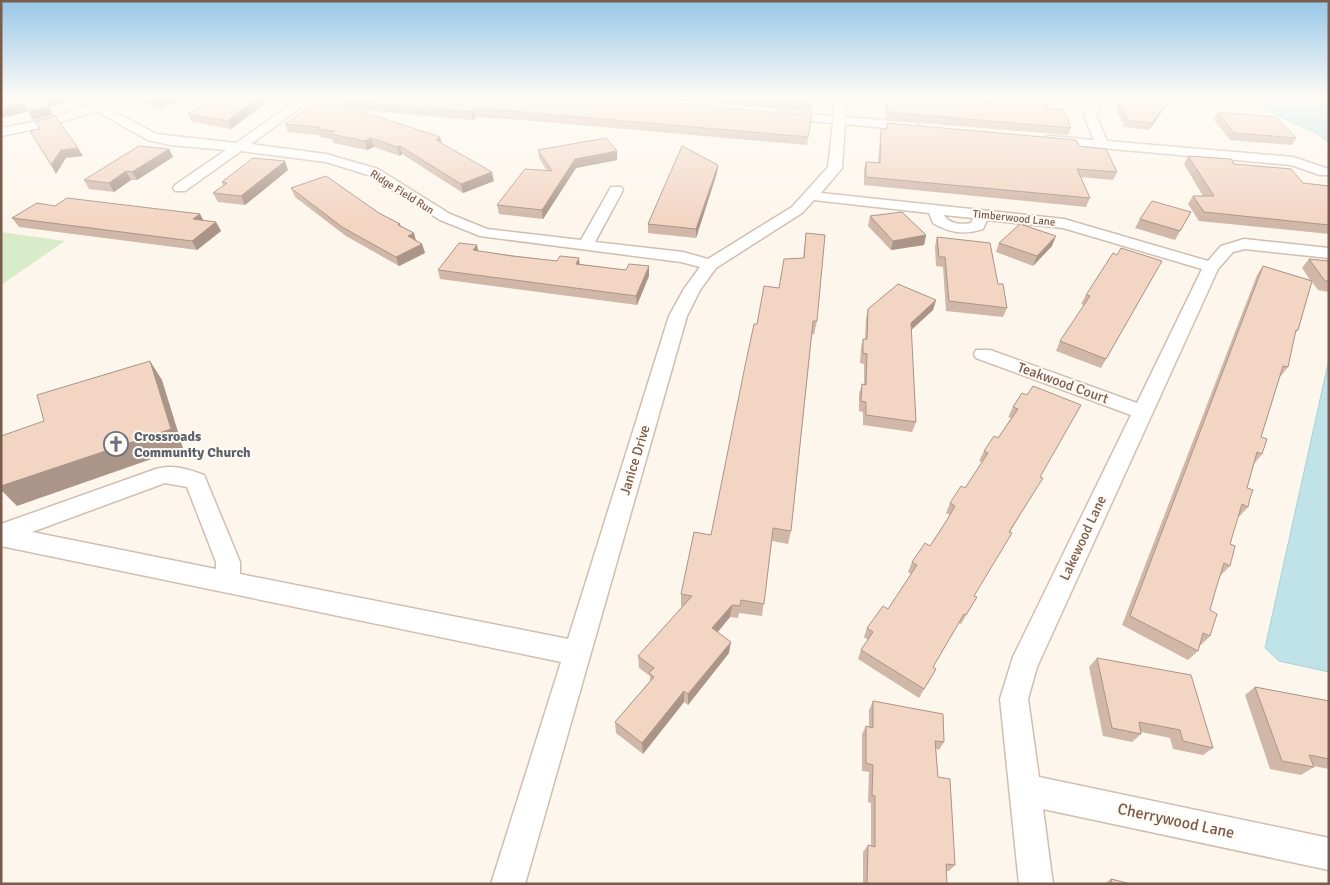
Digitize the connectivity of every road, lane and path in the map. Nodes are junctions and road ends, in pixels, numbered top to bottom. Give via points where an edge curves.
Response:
1 (153, 137) edge
2 (250, 137) edge
3 (838, 137) edge
4 (1099, 137) edge
5 (1037, 138) edge
6 (1102, 144) junction
7 (236, 147) junction
8 (1325, 172) dead end
9 (180, 188) dead end
10 (616, 190) dead end
11 (813, 196) junction
12 (585, 246) junction
13 (1329, 253) edge
14 (710, 265) junction
15 (1211, 267) junction
16 (984, 354) dead end
17 (1142, 412) junction
18 (1, 535) edge
19 (228, 582) junction
20 (578, 653) junction
21 (1024, 789) junction
22 (1329, 854) edge
23 (508, 884) edge
24 (1036, 884) edge

1 - 7 street, Ridge Field Run
2 - 7 street
3 - 11 street, Janice Drive via 835,168
4 - 6 street
5 - 6 street
6 - 8 street via 1293,161
7 - 9 street
7 - 12 street, Ridge Field Run via 347,163 375,172 440,216 463,227 496,236
10 - 12 street
11 - 14 street, Janice Drive via 797,210
11 - 15 street, Timberwood Lane via 936,210 938,220 948,227 968,230 978,226 981,214 1064,224
12 - 14 street, Ridge Field Run via 683,257
13 - 15 street, Lakewood Lane via 1244,244 1227,249
14 - 20 street, Janice Drive via 678,316
15 - 17 street, Lakewood Lane
16 - 17 street, Teakwood Court
17 - 21 street, Lakewood Lane via 1023,666 1014,699
18 - 19 street
18 - 19 street via 164,475 182,476 196,481 228,562
19 - 20 street
20 - 23 street, Janice Drive
21 - 22 street, Cherrywood Lane
21 - 24 street, Lakewood Lane

